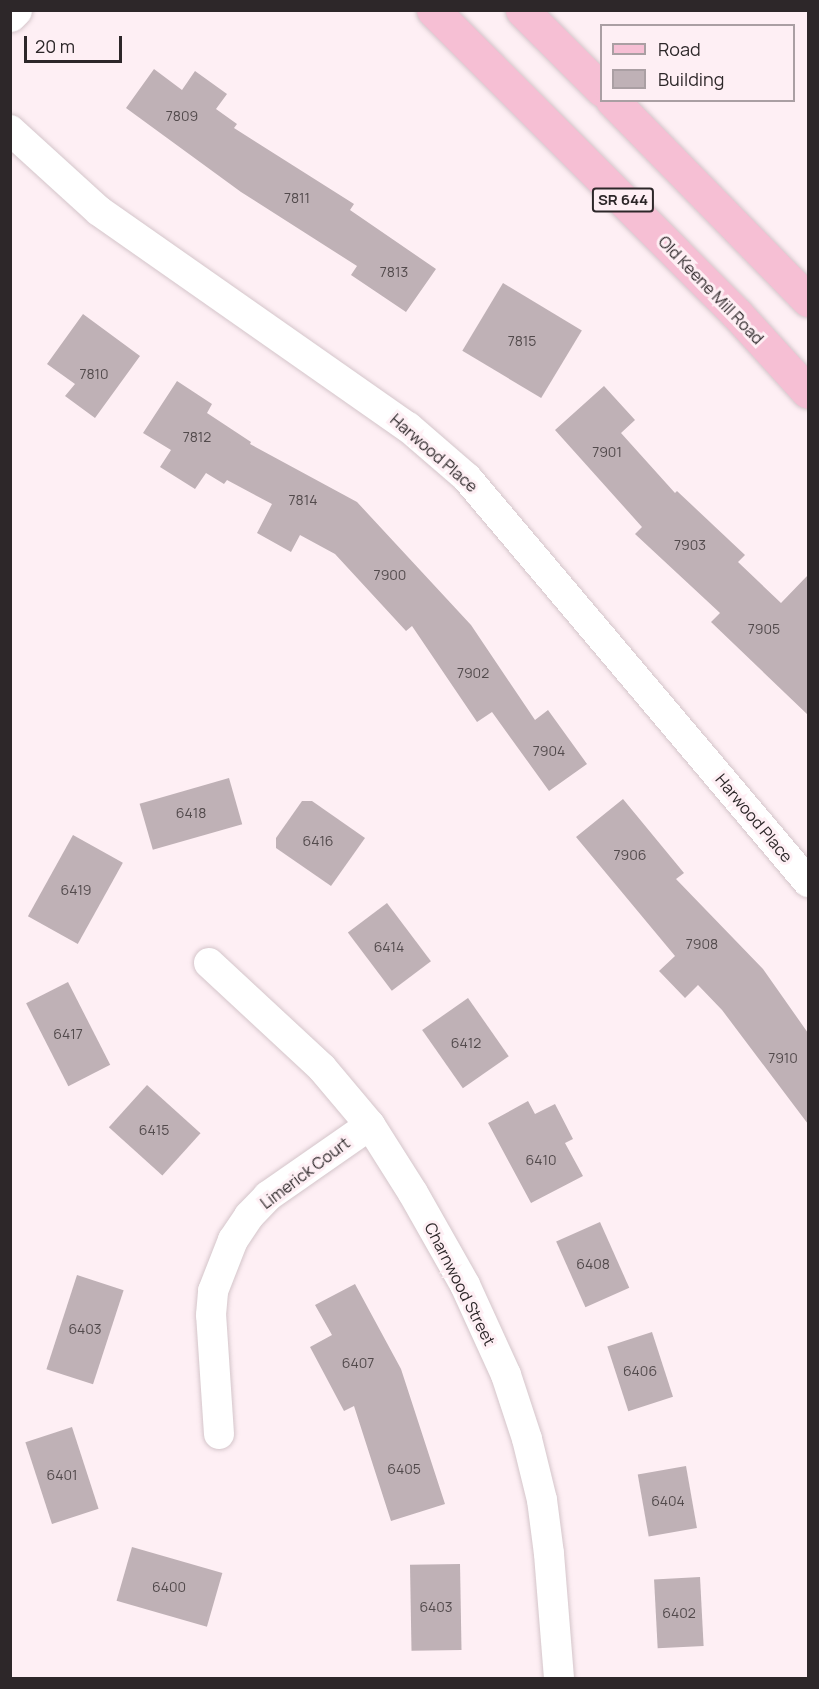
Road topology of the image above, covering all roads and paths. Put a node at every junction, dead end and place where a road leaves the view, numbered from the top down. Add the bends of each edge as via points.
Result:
1 (15, 10) edge
2 (433, 10) edge
3 (522, 10) edge
4 (10, 15) edge
5 (600, 88) edge
6 (614, 102) edge
7 (10, 130) edge
8 (808, 300) edge
9 (808, 392) edge
10 (808, 882) edge
11 (208, 963) dead end
12 (370, 1125) junction
13 (219, 1434) dead end
14 (559, 1678) edge

1 - 4 street
2 - 9 main road, Old Keene Mill Road / SR 644 via 736,314
3 - 5 main road
6 - 8 main road
7 - 10 street, Harwood Place via 99,211 408,427 467,478
11 - 12 street, Charnwood Street via 322,1068
12 - 13 street, Limerick Court via 268,1196 233,1240 213,1291 211,1315
12 - 14 street, Charnwood Street via 465,1285 506,1375 542,1500

